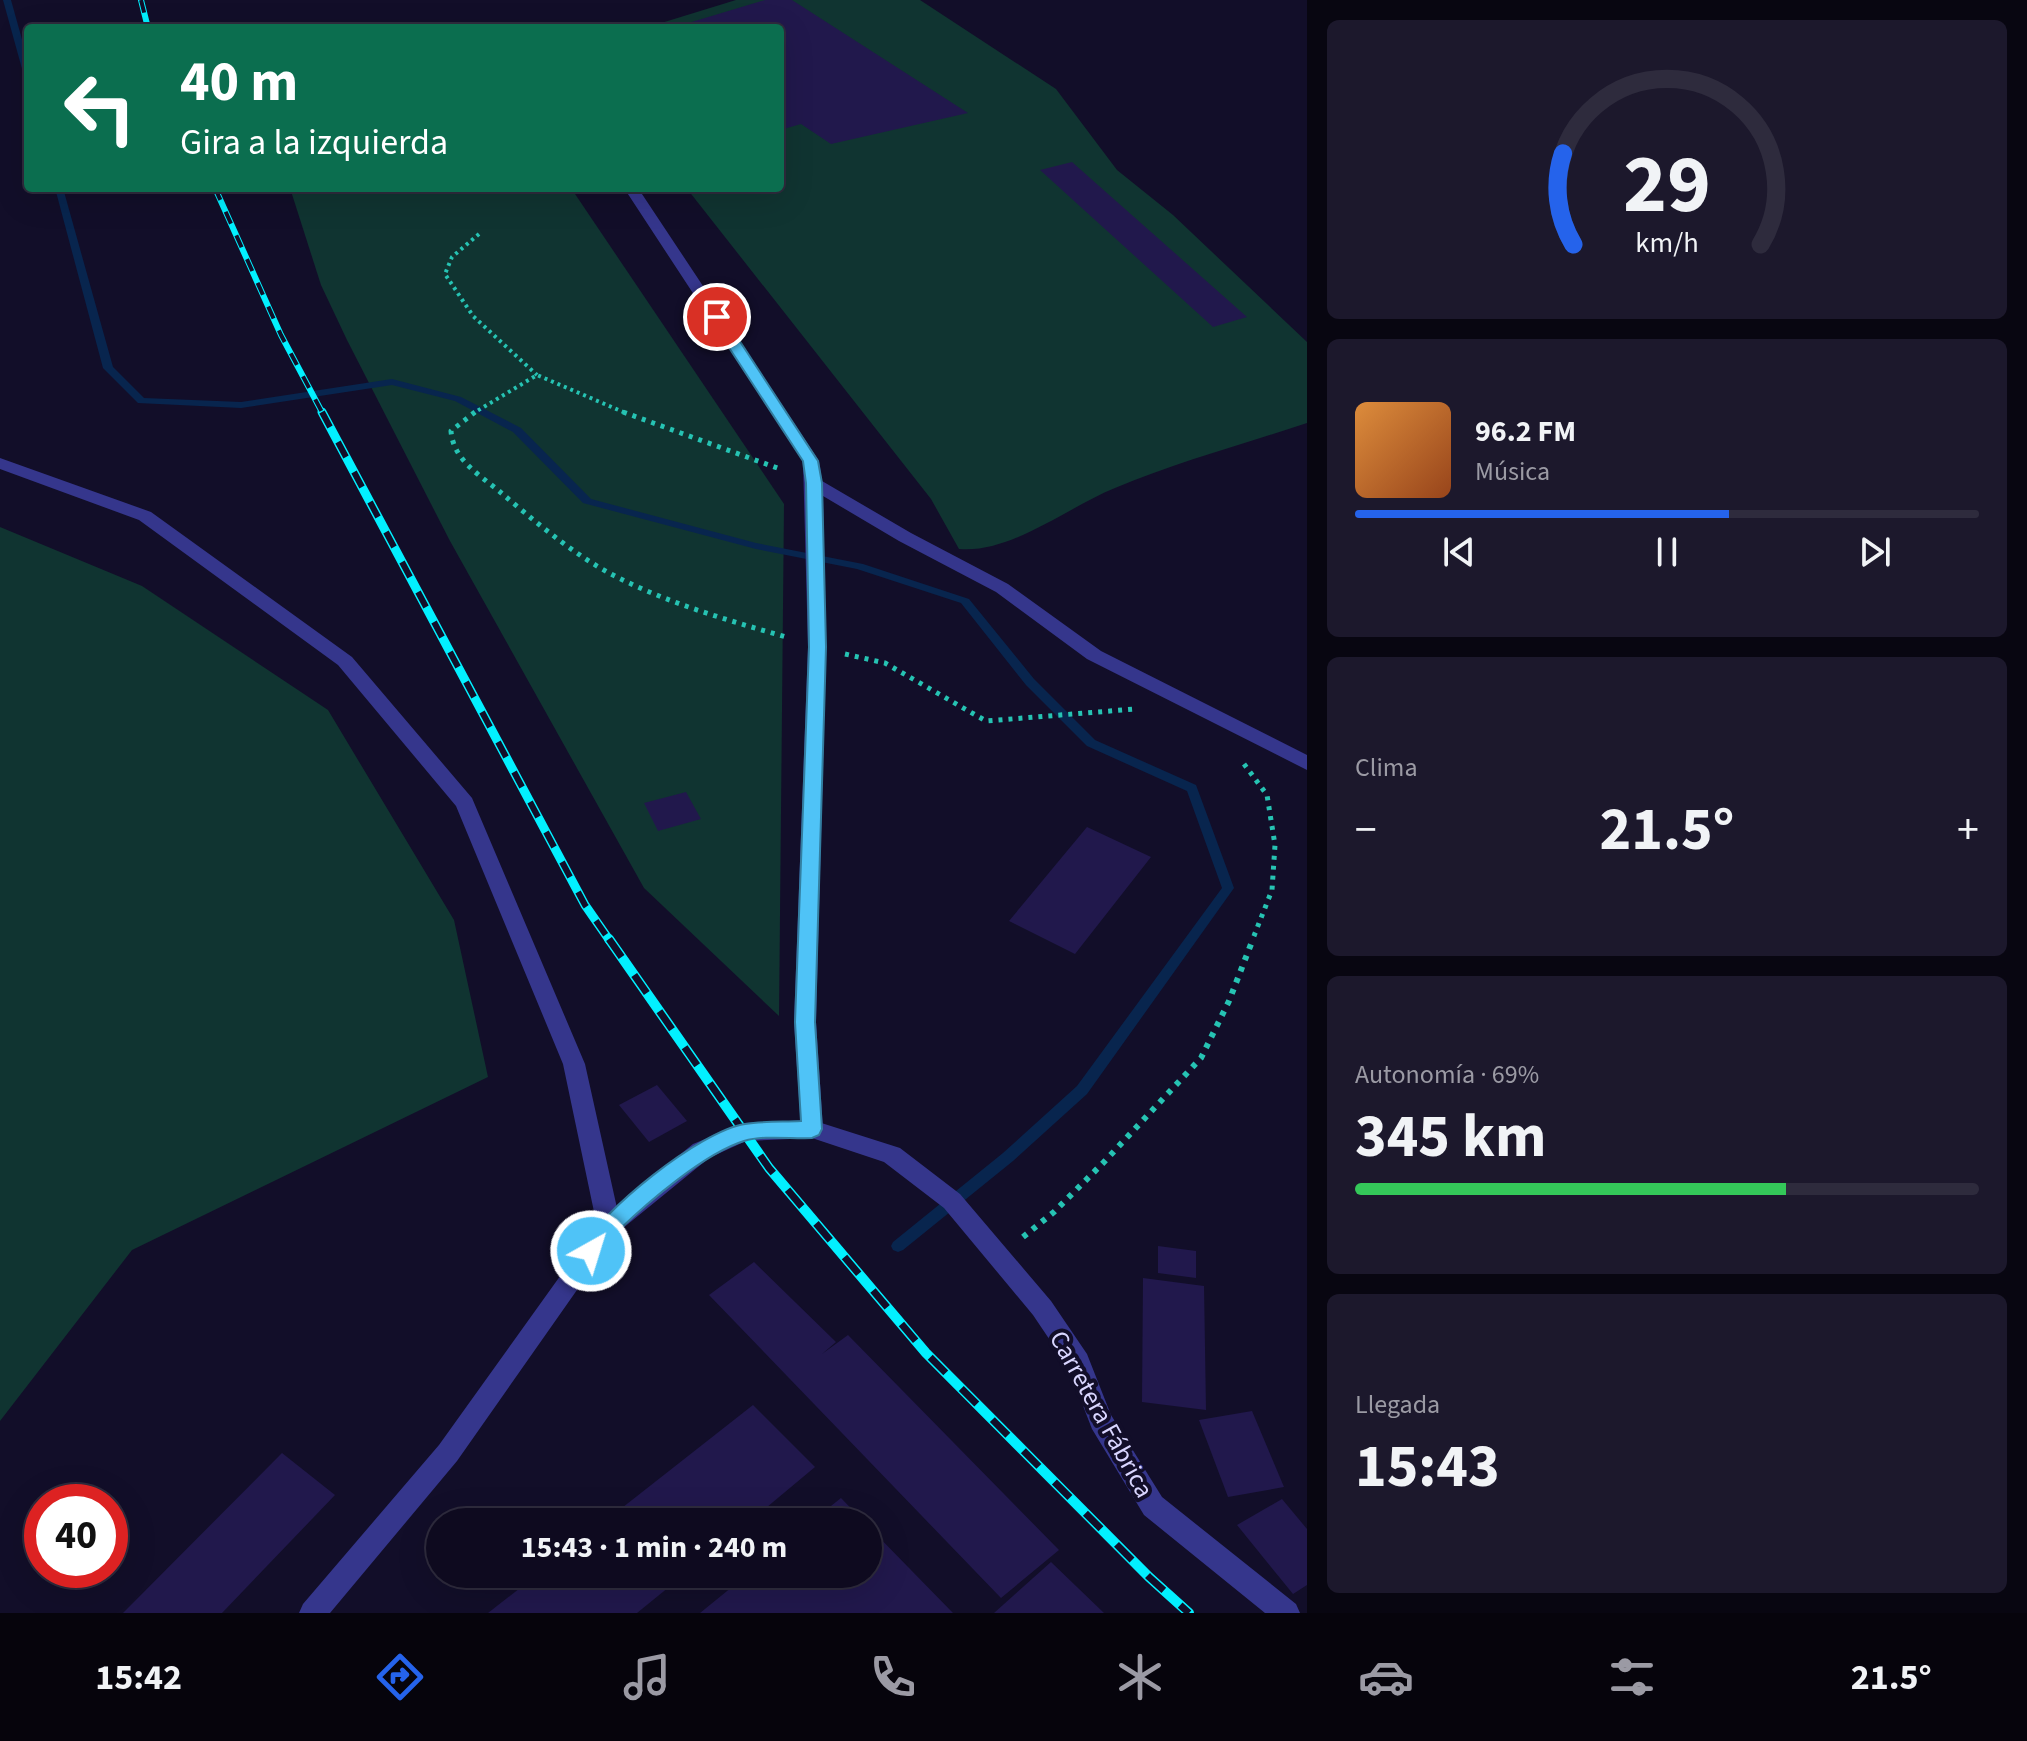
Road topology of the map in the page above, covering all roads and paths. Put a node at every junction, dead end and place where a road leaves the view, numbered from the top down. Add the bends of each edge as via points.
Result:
1 (634, 192) edge
2 (479, 234) dead end
3 (537, 375) junction
4 (0, 463) edge
5 (814, 483) junction
6 (817, 647) junction
7 (1145, 708) dead end
8 (1237, 755) dead end
9 (1307, 763) edge
10 (812, 1129) junction
11 (609, 1226) junction
12 (1000, 1256) junction
13 (313, 1613) edge
14 (1286, 1613) edge

1 - 5 street via 811,461
2 - 3 path via 452,257 445,274 476,317
3 - 5 path
3 - 6 path via 456,424 452,445 464,462 611,574 711,616
4 - 11 street via 145,516 345,661 465,803 574,1064
5 - 6 street
5 - 9 street via 1002,588 1094,655
6 - 7 path via 885,663 986,721
6 - 10 street via 805,1022
8 - 12 path via 1267,795 1275,845 1272,890 1229,1001 1201,1058 1064,1202
10 - 11 street via 744,1132 701,1151
10 - 12 street, Carretera Fábrica via 892,1155 952,1201
11 - 13 street via 448,1453
12 - 14 street, Carretera Fábrica via 1078,1362 1101,1421 1153,1506

